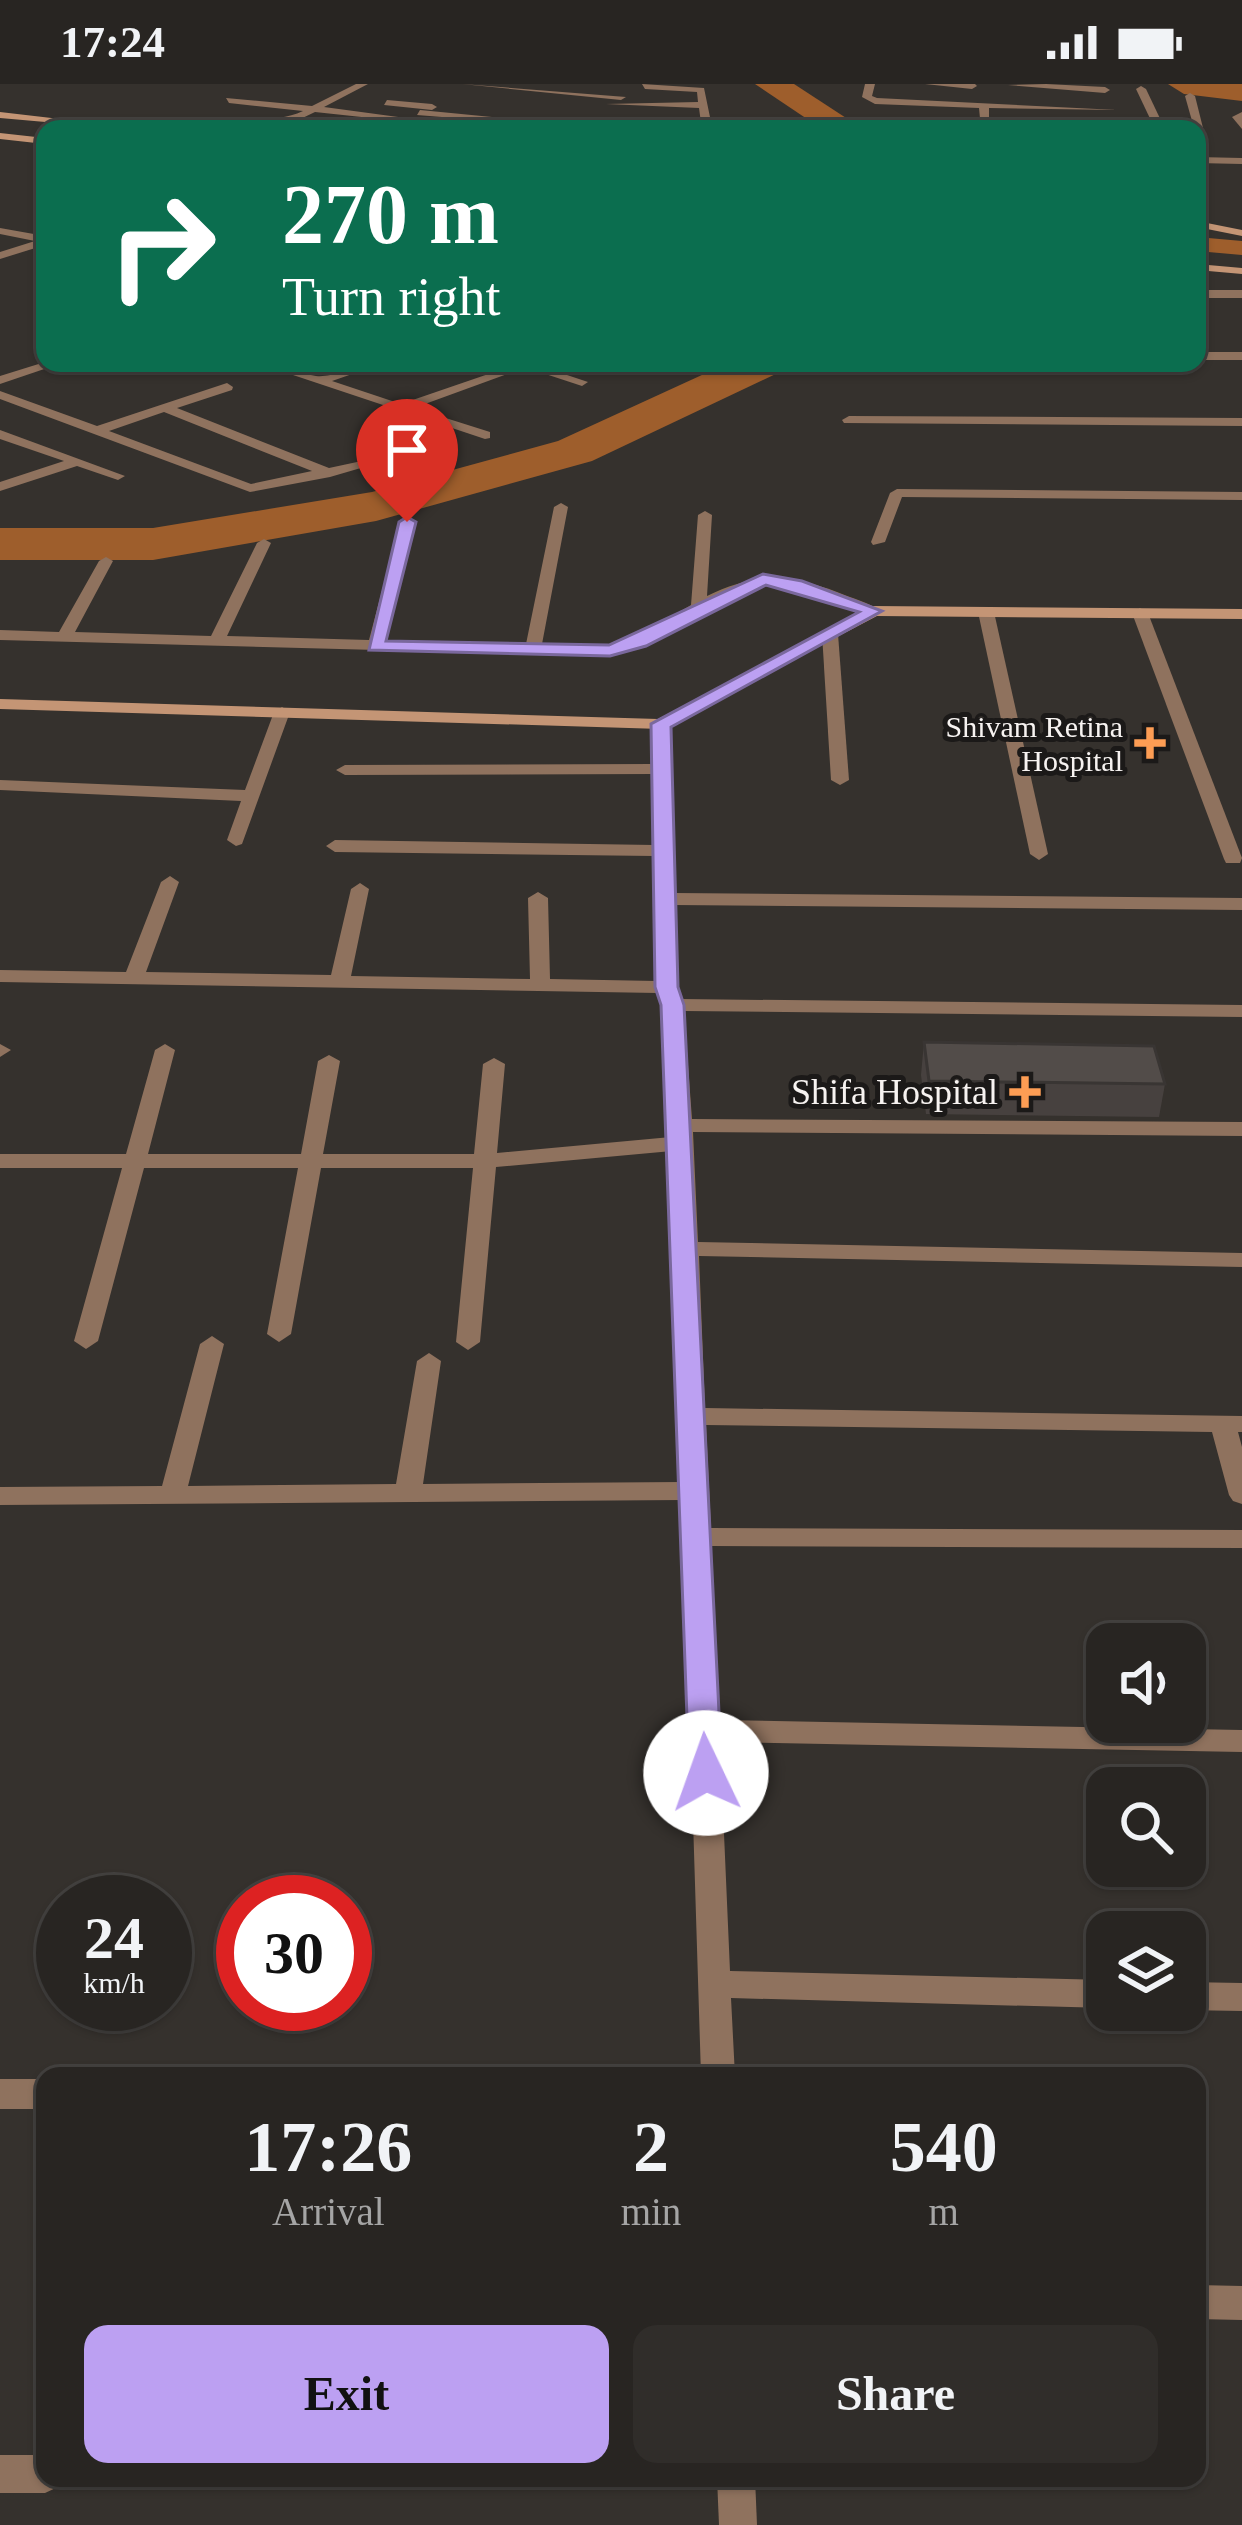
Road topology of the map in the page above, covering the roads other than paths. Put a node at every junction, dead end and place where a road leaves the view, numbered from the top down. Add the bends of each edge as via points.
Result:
1 (324, 84) edge
2 (467, 84) edge
3 (478, 84) edge
4 (566, 84) edge
5 (930, 84) edge
6 (648, 85) edge
7 (1013, 85) edge
8 (360, 86) edge
9 (972, 86) edge
10 (869, 87) edge
11 (253, 89) dead end
12 (1141, 89) dead end
13 (548, 92) junction
14 (951, 94) dead end
15 (1107, 96) edge
16 (1190, 96) dead end
17 (337, 98) junction
18 (229, 100) dead end
19 (616, 101) junction
20 (428, 105) junction
21 (700, 105) junction
22 (984, 105) junction
23 (1068, 109) junction
24 (315, 110) junction
25 (871, 112) dead end
26 (0, 115) edge
27 (1242, 115) edge
28 (408, 119) joint
29 (43, 120) edge
30 (292, 120) edge
31 (523, 120) edge
32 (586, 120) edge
33 (708, 120) edge
34 (984, 120) edge
35 (1071, 120) edge
36 (1156, 120) edge
37 (1195, 120) edge
38 (1242, 126) edge
39 (0, 136) edge
40 (36, 140) edge
41 (1206, 146) edge
42 (1242, 147) edge
43 (1206, 160) edge
44 (1242, 161) edge
45 (1206, 225) edge
46 (0, 231) edge
47 (1242, 231) edge
48 (36, 238) edge
49 (36, 243) edge
50 (0, 256) edge
51 (1206, 256) edge
52 (1242, 258) edge
53 (1206, 268) edge
54 (1220, 269) junction
55 (1242, 271) edge
56 (1206, 293) edge
57 (1242, 294) edge
58 (1206, 356) edge
59 (1242, 356) edge
60 (36, 369) edge
61 (291, 372) edge
62 (348, 372) edge
63 (502, 372) edge
64 (550, 372) edge
65 (0, 380) edge
66 (319, 381) junction
67 (582, 382) dead end
68 (227, 387) dead end
69 (0, 395) edge
70 (165, 408) junction
71 (400, 408) junction
72 (849, 420) dead end
73 (1242, 422) edge
74 (96, 431) junction
75 (1, 435) edge
76 (485, 435) dead end
77 (78, 461) junction
78 (371, 464) dead end
79 (331, 474) junction
80 (118, 476) dead end
81 (0, 487) edge
82 (1242, 496) edge
83 (561, 507) dead end
84 (705, 515) dead end
85 (407, 522) dead end
86 (878, 542) dead end
87 (264, 543) dead end
88 (106, 561) dead end
89 (698, 610) junction
90 (874, 611) junction
91 (986, 612) junction
92 (1140, 613) junction
93 (1242, 614) edge
94 (830, 634) junction
95 (0, 635) edge
96 (64, 637) junction
97 (216, 642) junction
98 (376, 646) junction
99 (533, 651) junction
100 (0, 704) edge
101 (282, 712) junction
102 (661, 724) junction
103 (345, 770) dead end
104 (663, 770) junction
105 (840, 780) dead end
106 (0, 784) edge
107 (252, 796) junction
108 (236, 840) dead end
109 (335, 846) dead end
110 (666, 851) junction
111 (1039, 854) dead end
112 (1233, 859) dead end
113 (170, 882) dead end
114 (360, 889) dead end
115 (538, 898) dead end
116 (668, 898) junction
117 (1242, 904) edge
118 (0, 976) edge
119 (134, 978) junction
120 (340, 981) junction
121 (540, 985) junction
122 (670, 996) junction
123 (1242, 1011) edge
124 (165, 1050) dead end
125 (329, 1061) dead end
126 (494, 1064) dead end
127 (1242, 1129) edge
128 (682, 1134) junction
129 (0, 1161) edge
130 (135, 1161) junction
131 (310, 1161) junction
132 (485, 1161) junction
133 (683, 1249) junction
134 (1242, 1260) edge
135 (279, 1334) dead end
136 (86, 1341) dead end
137 (468, 1342) dead end
138 (212, 1344) dead end
139 (429, 1360) dead end
140 (690, 1416) junction
141 (1233, 1424) edge
142 (694, 1491) junction
143 (409, 1493) junction
144 (173, 1495) junction
145 (1242, 1495) edge
146 (0, 1496) edge
147 (695, 1537) junction
148 (1242, 1539) edge
149 (704, 1731) junction
150 (1242, 1741) edge
151 (715, 1984) junction
152 (1086, 1993) edge
153 (1206, 1996) edge
154 (1242, 1997) edge
155 (718, 2067) edge
156 (0, 2094) edge
157 (36, 2094) edge
158 (1206, 2302) edge
159 (1242, 2303) edge
160 (0, 2474) edge
161 (36, 2474) edge
162 (736, 2487) edge
163 (738, 2525) edge

1 - 8 street
2 - 3 street
3 - 13 street
3 - 20 street
4 - 13 street
5 - 9 street
6 - 19 street
6 - 21 street via 701,90
7 - 15 street
8 - 17 street
8 - 20 street
10 - 14 street
10 - 22 street via 867,97 875,100
11 - 17 street
12 - 36 street
13 - 19 street
15 - 22 street
15 - 23 street
16 - 37 street
17 - 20 street
17 - 24 street
18 - 24 street
19 - 21 street
19 - 32 street
20 - 28 street
20 - 31 street
21 - 33 street
22 - 23 street
22 - 25 street
22 - 34 street
23 - 35 street
24 - 28 street
24 - 30 street
26 - 29 street
27 - 38 street
39 - 40 street
41 - 42 street
43 - 44 street
45 - 47 street
46 - 48 street
49 - 50 street
51 - 52 street
52 - 54 street
53 - 54 street
54 - 55 street
56 - 57 street
58 - 59 street
60 - 65 street
61 - 66 street
62 - 66 street
63 - 71 street
64 - 67 street
66 - 71 street
68 - 70 street
69 - 74 street
70 - 74 street
70 - 79 street
71 - 76 street
72 - 73 street
74 - 79 street via 250,488
75 - 77 street
77 - 80 street
77 - 81 street
78 - 79 street
82 - 86 street via 897,493
83 - 99 street
84 - 89 street
85 - 98 street
87 - 97 street
88 - 96 street
89 - 90 street via 774,580
89 - 99 street via 624,648
90 - 91 street
90 - 94 street
91 - 92 street
91 - 111 street
92 - 93 street
92 - 112 street
94 - 102 street
94 - 105 street
95 - 96 street
96 - 97 street
97 - 98 street
98 - 99 street
100 - 101 street
101 - 102 street
101 - 107 street
102 - 104 street
103 - 104 street
104 - 110 street
106 - 107 street
107 - 108 street
109 - 110 street
110 - 116 street
113 - 119 street
114 - 120 street
115 - 121 street
116 - 117 street
116 - 122 street
118 - 119 street
119 - 120 street
120 - 121 street
121 - 122 street
122 - 123 street
122 - 128 street
124 - 130 street
125 - 131 street
126 - 132 street
127 - 128 street
128 - 132 street
128 - 133 street
129 - 130 street
130 - 131 street
130 - 136 street
131 - 132 street
131 - 135 street
132 - 137 street
133 - 134 street
133 - 140 street
138 - 144 street
139 - 143 street
140 - 141 street
140 - 142 street
141 - 145 street
142 - 143 street
142 - 147 street
143 - 144 street
144 - 146 street
147 - 148 street
147 - 149 street
149 - 150 street
149 - 151 street
151 - 152 street
151 - 155 street
153 - 154 street
156 - 157 street
158 - 159 street
160 - 161 street
162 - 163 street

